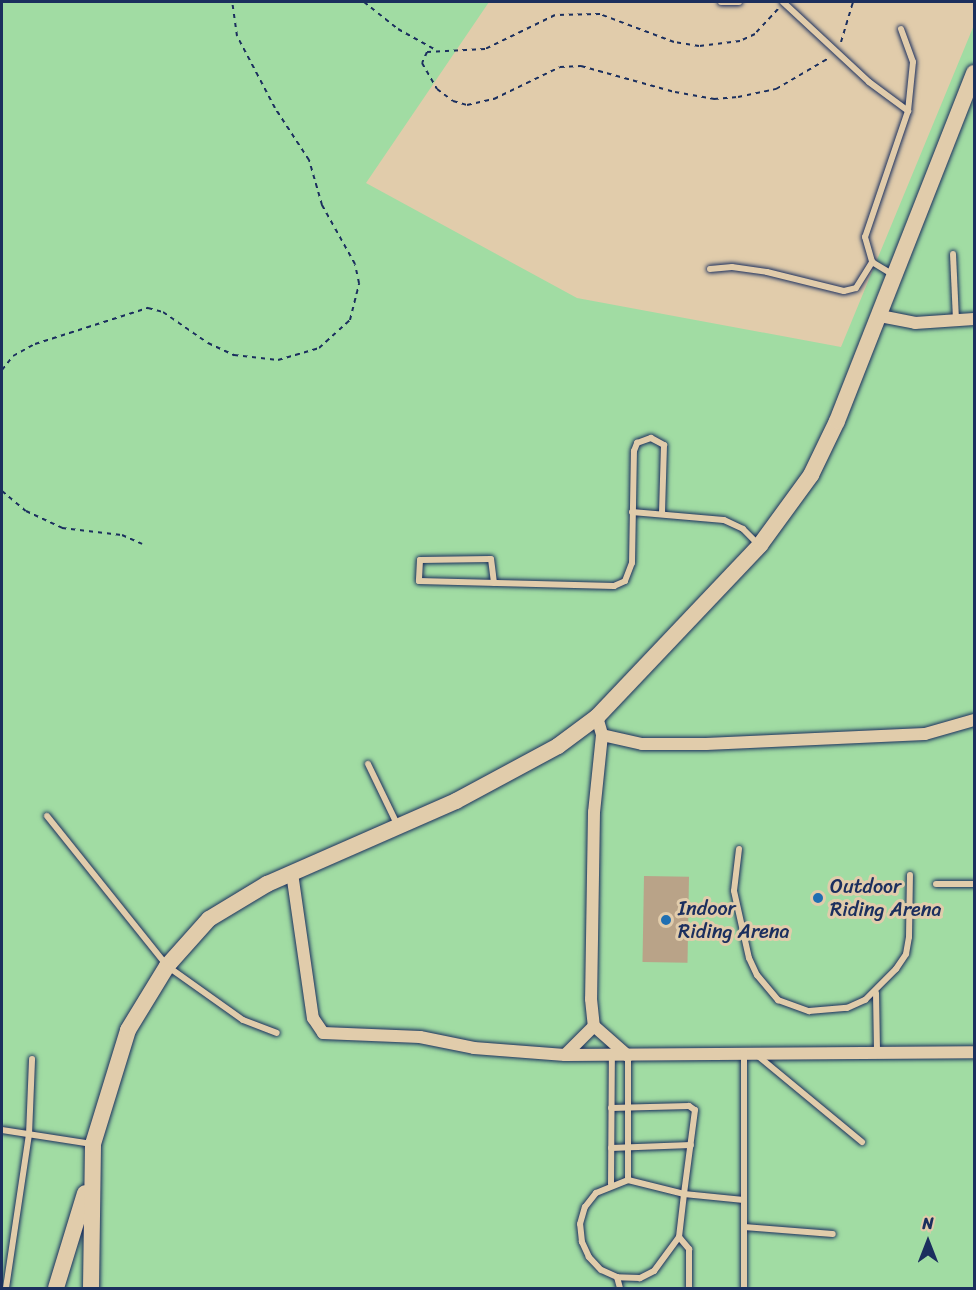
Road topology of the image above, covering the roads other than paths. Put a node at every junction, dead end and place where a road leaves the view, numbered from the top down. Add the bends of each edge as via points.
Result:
1 (721, 2) edge
2 (739, 2) edge
3 (783, 2) edge
4 (901, 29) dead end
5 (975, 73) edge
6 (908, 111) junction
7 (953, 254) dead end
8 (872, 262) junction
9 (710, 269) dead end
10 (896, 275) junction
11 (880, 316) junction
12 (975, 319) edge
13 (956, 320) junction
14 (632, 512) junction
15 (662, 514) junction
16 (760, 545) junction
17 (494, 583) junction
18 (597, 717) junction
19 (975, 720) edge
20 (602, 735) junction
21 (368, 764) dead end
22 (47, 816) dead end
23 (398, 826) junction
24 (739, 849) dead end
25 (292, 873) junction
26 (910, 874) dead end
27 (936, 884) dead end
28 (975, 884) edge
29 (166, 966) junction
30 (876, 993) junction
31 (594, 1026) junction
32 (277, 1033) dead end
33 (877, 1052) junction
34 (975, 1052) edge
35 (565, 1054) junction
36 (749, 1054) junction
37 (612, 1056) junction
38 (628, 1056) junction
39 (32, 1059) dead end
40 (611, 1108) junction
41 (627, 1108) junction
42 (2, 1130) edge
43 (28, 1135) junction
44 (862, 1142) dead end
45 (93, 1144) junction
46 (691, 1145) junction
47 (611, 1148) junction
48 (627, 1148) junction
49 (89, 1178) junction
50 (628, 1180) junction
51 (610, 1184) junction
52 (684, 1194) junction
53 (744, 1200) junction
54 (744, 1227) junction
55 (833, 1234) dead end
56 (679, 1238) junction
57 (617, 1277) junction
58 (6, 1288) edge
59 (56, 1288) edge
60 (92, 1288) edge
61 (620, 1288) edge
62 (689, 1288) edge
63 (744, 1288) edge

1 - 2 lane
3 - 6 lane
4 - 6 lane via 913,62
5 - 10 street
6 - 8 lane via 865,237
7 - 13 lane
8 - 9 lane via 856,288 844,291 767,272
8 - 10 lane
10 - 11 street
11 - 13 street via 915,323
11 - 16 street via 811,475
12 - 13 street
14 - 15 lane
14 - 15 lane via 634,451 637,443 651,438 664,445
14 - 17 lane via 631,572 625,581 614,586
15 - 16 lane via 724,520 743,529
16 - 18 street
17 - 17 lane via 419,581 422,558 491,559
18 - 20 street
18 - 23 street via 523,768
19 - 20 street via 925,734 717,744 642,744
20 - 31 street via 590,918
21 - 23 lane
22 - 29 lane
23 - 25 street
24 - 30 lane via 734,891 737,918 749,958 778,1000 809,1011 847,1008
25 - 29 street via 209,919
25 - 35 street via 313,1018 323,1033 420,1037 474,1048
26 - 30 lane via 906,954
27 - 28 lane
29 - 32 lane via 243,1020
29 - 45 street via 128,1030
30 - 33 lane
31 - 35 street
31 - 38 street
33 - 34 street
33 - 36 street
35 - 37 street
36 - 38 street
36 - 44 lane
36 - 53 lane
37 - 38 street
37 - 40 lane
38 - 41 lane
39 - 43 lane
40 - 41 lane
40 - 47 lane
41 - 46 lane via 689,1106 696,1116
41 - 48 lane
42 - 43 lane
43 - 45 lane
43 - 58 lane
45 - 49 street
46 - 48 lane
46 - 52 lane
47 - 48 lane
47 - 51 lane
48 - 50 lane
49 - 59 street
49 - 60 street
50 - 51 lane
50 - 52 lane
51 - 57 lane via 585,1207 580,1224 589,1257 601,1270
52 - 53 lane
52 - 56 lane
53 - 54 lane
54 - 55 lane
54 - 63 lane
56 - 57 lane via 654,1271 640,1278
56 - 62 lane via 689,1249
57 - 61 lane

